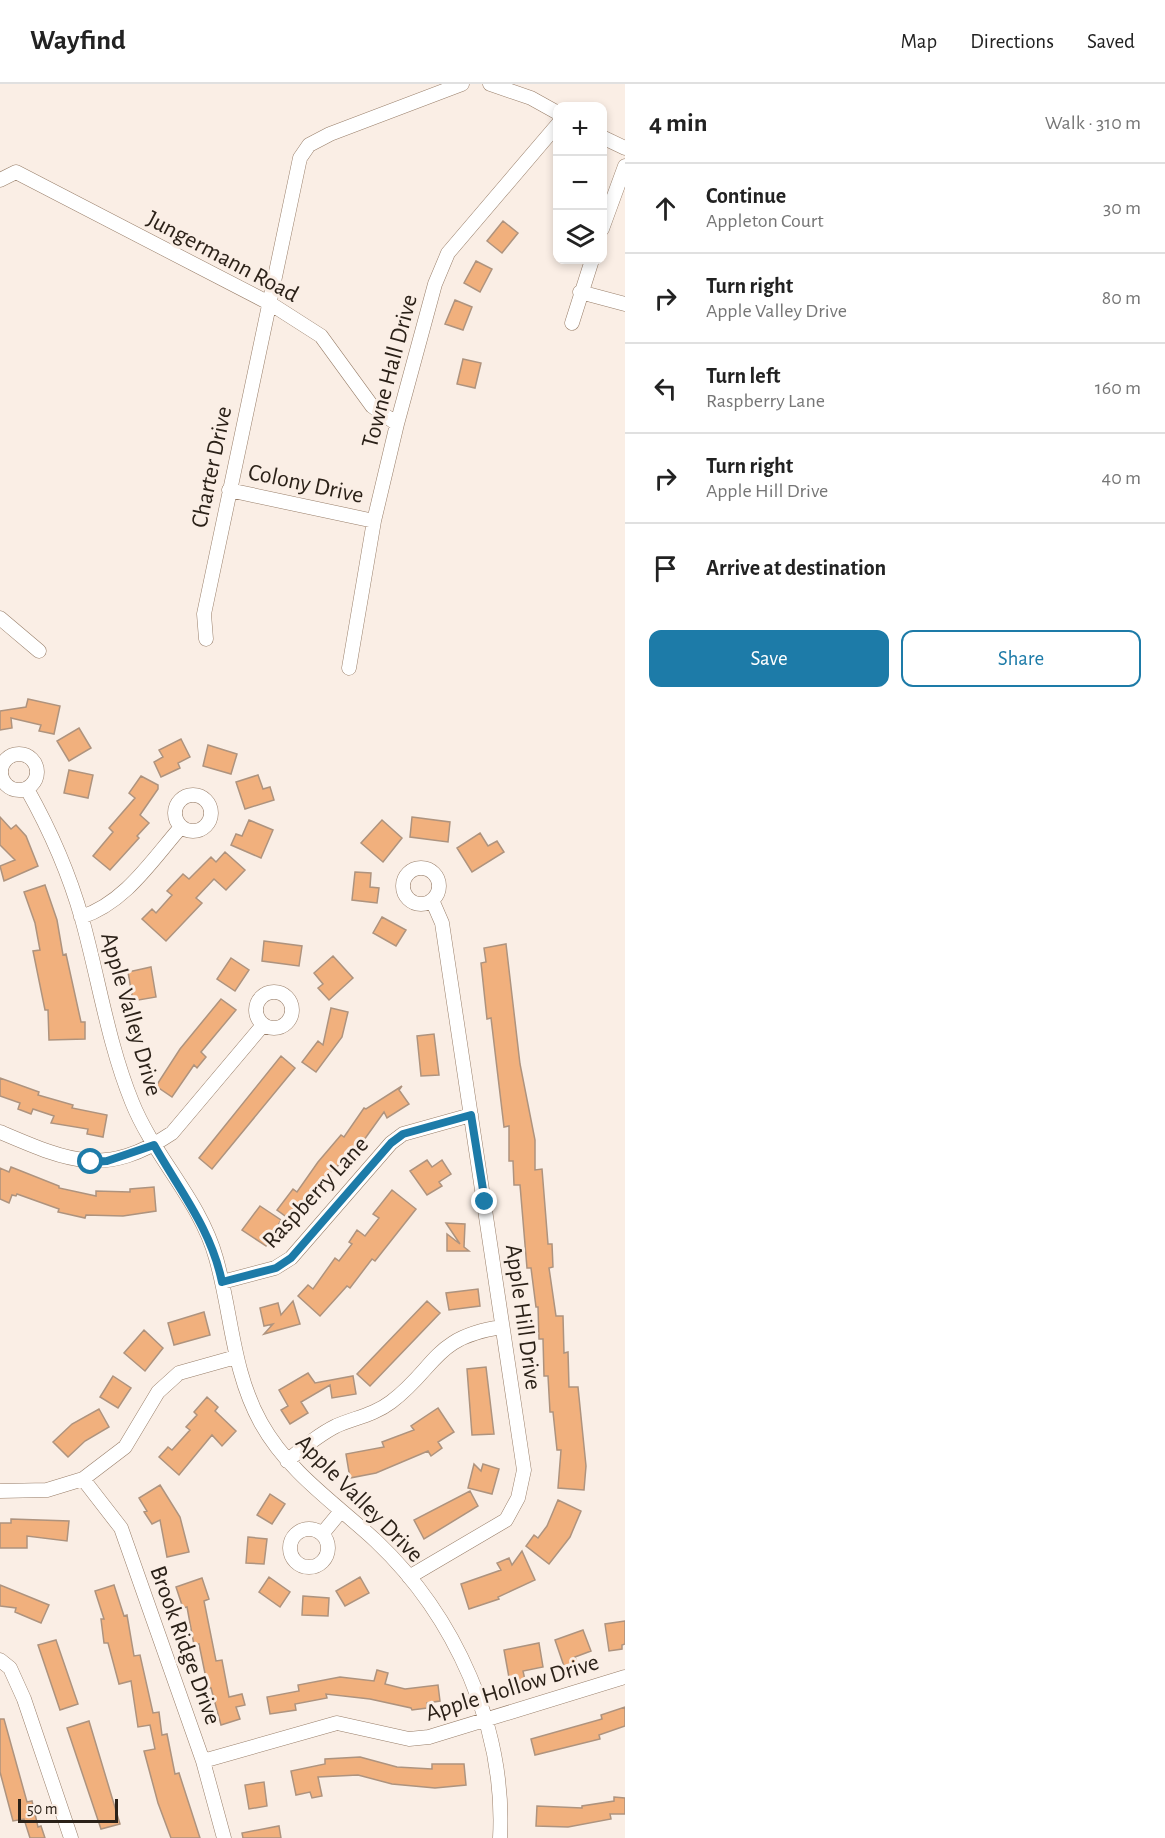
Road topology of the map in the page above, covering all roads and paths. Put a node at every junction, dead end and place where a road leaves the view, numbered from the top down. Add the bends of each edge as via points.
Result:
1 (462, 84) edge
2 (490, 84) edge
3 (538, 84) edge
4 (531, 98) junction
5 (553, 110) edge
6 (553, 130) edge
7 (607, 139) edge
8 (625, 148) edge
9 (625, 166) edge
10 (0, 180) edge
11 (607, 218) edge
12 (590, 264) edge
13 (580, 292) junction
14 (271, 304) junction
15 (625, 304) edge
16 (572, 323) dead end
17 (397, 423) junction
18 (229, 490) junction
19 (374, 521) junction
20 (0, 618) edge
21 (206, 639) dead end
22 (39, 651) dead end
23 (349, 668) dead end
24 (27, 789) dead end
25 (181, 827) dead end
26 (432, 900) dead end
27 (81, 917) junction
28 (263, 1025) dead end
29 (471, 1115) junction
30 (0, 1132) edge
31 (154, 1145) junction
32 (222, 1282) junction
33 (502, 1327) junction
34 (236, 1357) junction
35 (287, 1461) junction
36 (83, 1479) junction
37 (0, 1491) edge
38 (341, 1511) junction
39 (322, 1534) dead end
40 (409, 1577) junction
41 (0, 1660) edge
42 (625, 1677) edge
43 (485, 1718) junction
44 (203, 1761) junction
45 (71, 1838) edge
46 (224, 1838) edge
47 (500, 1838) edge

1 - 14 street, Charter Drive via 309,145 300,158
2 - 4 street
3 - 4 street
4 - 5 street
6 - 17 street, Towne Hall Drive via 448,253 435,284
7 - 8 street
9 - 11 street
10 - 14 street, Jungermann Road via 16,172
12 - 13 street
13 - 15 street
13 - 16 street
14 - 17 street, Jungermann Road via 321,336 372,406
14 - 18 street, Charter Drive
17 - 19 street, Towne Hall Drive
18 - 19 street, Colony Drive
18 - 21 street, Charter Drive via 204,614
19 - 23 street, Towne Hall Drive
20 - 22 street
24 - 27 street, Apple Valley Drive via 56,845
25 - 27 street via 118,897
26 - 29 street, Apple Hill Drive via 442,923
27 - 31 street, Apple Valley Drive via 119,1065 136,1112
28 - 31 street via 172,1133
29 - 32 street, Raspberry Lane via 403,1134 291,1258 276,1268
29 - 33 street, Apple Hill Drive
30 - 31 street via 83,1162 107,1161
31 - 32 street, Apple Valley Drive via 200,1220
32 - 34 street, Apple Valley Drive
33 - 35 street via 463,1335 448,1344 392,1402 318,1436
33 - 40 street, Apple Hill Drive via 524,1470 518,1498 506,1520
34 - 35 street, Apple Valley Drive via 253,1408
34 - 36 street via 180,1373 158,1392 124,1447
35 - 38 street, Apple Valley Drive
36 - 37 street via 47,1490
36 - 44 street, Brook Ridge Drive via 121,1528
38 - 39 street
38 - 40 street, Apple Valley Drive
40 - 43 street, Apple Valley Drive via 458,1650
41 - 45 street via 10,1668 24,1699
42 - 43 street, Apple Hollow Drive
43 - 44 street, Apple Hollow Drive via 429,1737 409,1739 338,1723 324,1724
43 - 47 street, Apple Valley Drive via 498,1778
44 - 46 street, Brook Ridge Drive

